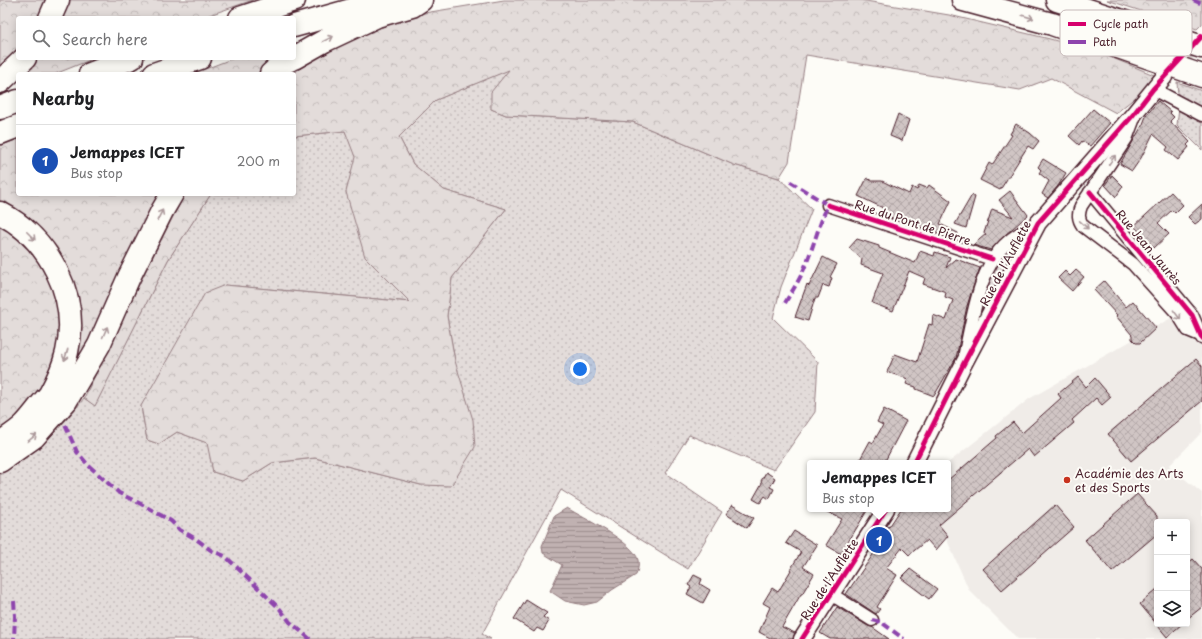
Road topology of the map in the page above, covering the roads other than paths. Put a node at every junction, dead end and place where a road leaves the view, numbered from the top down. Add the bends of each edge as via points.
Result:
1 (58, 0) edge
2 (294, 0) edge
3 (387, 0) edge
4 (421, 0) edge
5 (963, 0) edge
6 (1057, 0) edge
7 (1088, 10) edge
8 (51, 16) edge
9 (246, 16) edge
10 (296, 25) edge
11 (1060, 27) edge
12 (1192, 44) edge
13 (1202, 47) edge
14 (1144, 56) edge
15 (296, 57) edge
16 (23, 60) edge
17 (127, 60) edge
18 (194, 60) edge
19 (290, 60) edge
20 (95, 72) edge
21 (160, 72) edge
22 (273, 72) edge
23 (1202, 76) edge
24 (1164, 78) tunnel mouth
25 (0, 82) edge
26 (1153, 90) junction
27 (16, 102) edge
28 (1186, 107) junction
29 (0, 108) edge
30 (1138, 108) junction
31 (1202, 115) edge
32 (1202, 122) edge
33 (16, 127) edge
34 (0, 133) edge
35 (1090, 192) junction
36 (171, 196) edge
37 (828, 205) dead end
38 (0, 213) edge
39 (1038, 223) junction
40 (992, 259) junction
41 (1201, 336) edge
42 (963, 365) junction
43 (0, 443) edge
44 (916, 460) edge
45 (0, 461) edge
46 (884, 512) edge
47 (832, 594) junction
48 (872, 620) dead end
49 (802, 639) edge

1 - 8 highway
2 - 9 highway
3 - 10 highway
15 -> 4 highway via 377,16 412,6
5 -> 11 highway
6 - 7 highway
12 - 13 highway
14 -> 23 highway
16 - 25 highway
17 - 20 highway
18 - 21 highway
19 - 22 highway
24 - 26 street, Rue de l'Auflette
26 - 28 street
26 - 30 street, Rue de l'Auflette
27 - 29 highway
28 - 31 street
28 - 32 street
35 -> 30 street, Rue Jean Jaurès via 1126,139
30 - 39 street, Rue de l'Auflette
33 - 34 highway
35 - 41 street, Rue Jean Jaurès via 1192,315
35 -> 41 street, Rue Jean Jaurès via 1079,212 1079,220 1083,226 1133,264 1178,314 1188,330
45 -> 36 highway via 34,437 66,401 99,345 129,278
37 - 40 street, Rue du Pont de Pierre
38 -> 43 highway via 23,228 49,257 60,277 69,312 67,352 49,395 23,426
39 - 40 street via 1009,241
39 - 42 street, Rue de l'Auflette
40 - 42 street via 982,281
42 - 44 street, Rue de l'Auflette
46 - 47 street, Rue de l'Auflette
47 - 48 street
47 - 49 street, Rue de l'Auflette

